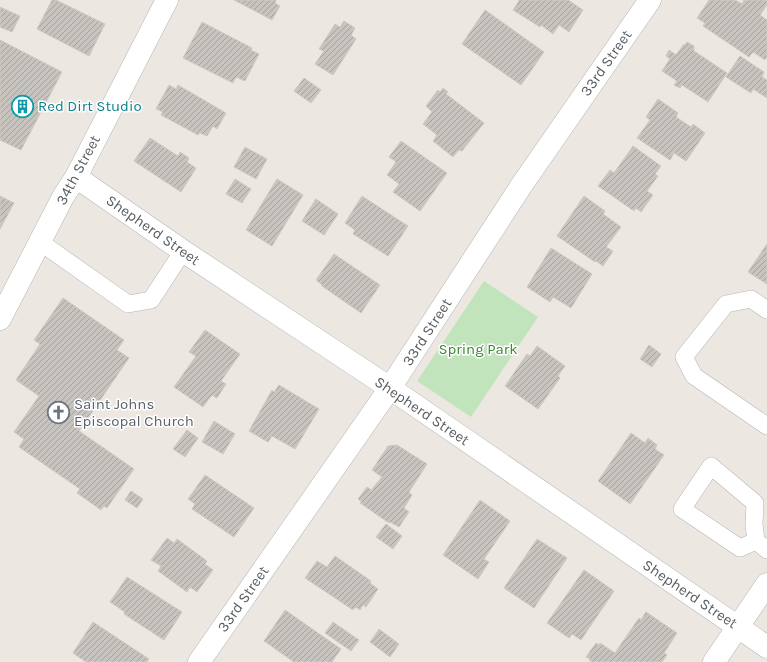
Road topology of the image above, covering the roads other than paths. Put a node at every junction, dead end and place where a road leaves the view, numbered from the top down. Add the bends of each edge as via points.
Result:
1 (167, 0) edge
2 (650, 0) edge
3 (76, 177) junction
4 (40, 242) junction
5 (183, 251) junction
6 (767, 310) edge
7 (0, 319) edge
8 (390, 388) junction
9 (767, 426) edge
10 (761, 545) edge
11 (767, 584) edge
12 (738, 627) junction
13 (767, 647) edge
14 (199, 662) edge
15 (714, 662) edge

1 - 3 street, 34th Street
2 - 8 street, 33rd Street via 521,186
3 - 4 street, 34th Street
3 - 5 street, Shepherd Street
4 - 5 lane via 128,304 151,300
4 - 7 street, 34th Street
5 - 8 street, Shepherd Street
6 - 9 lane via 751,299 726,304 684,357 694,376
8 - 12 street, Shepherd Street
8 - 14 street, 33rd Street
10 - 10 lane via 754,524 755,503 711,466 682,509 740,548
11 - 12 street
12 - 13 street, Shepherd Street
12 - 15 street

